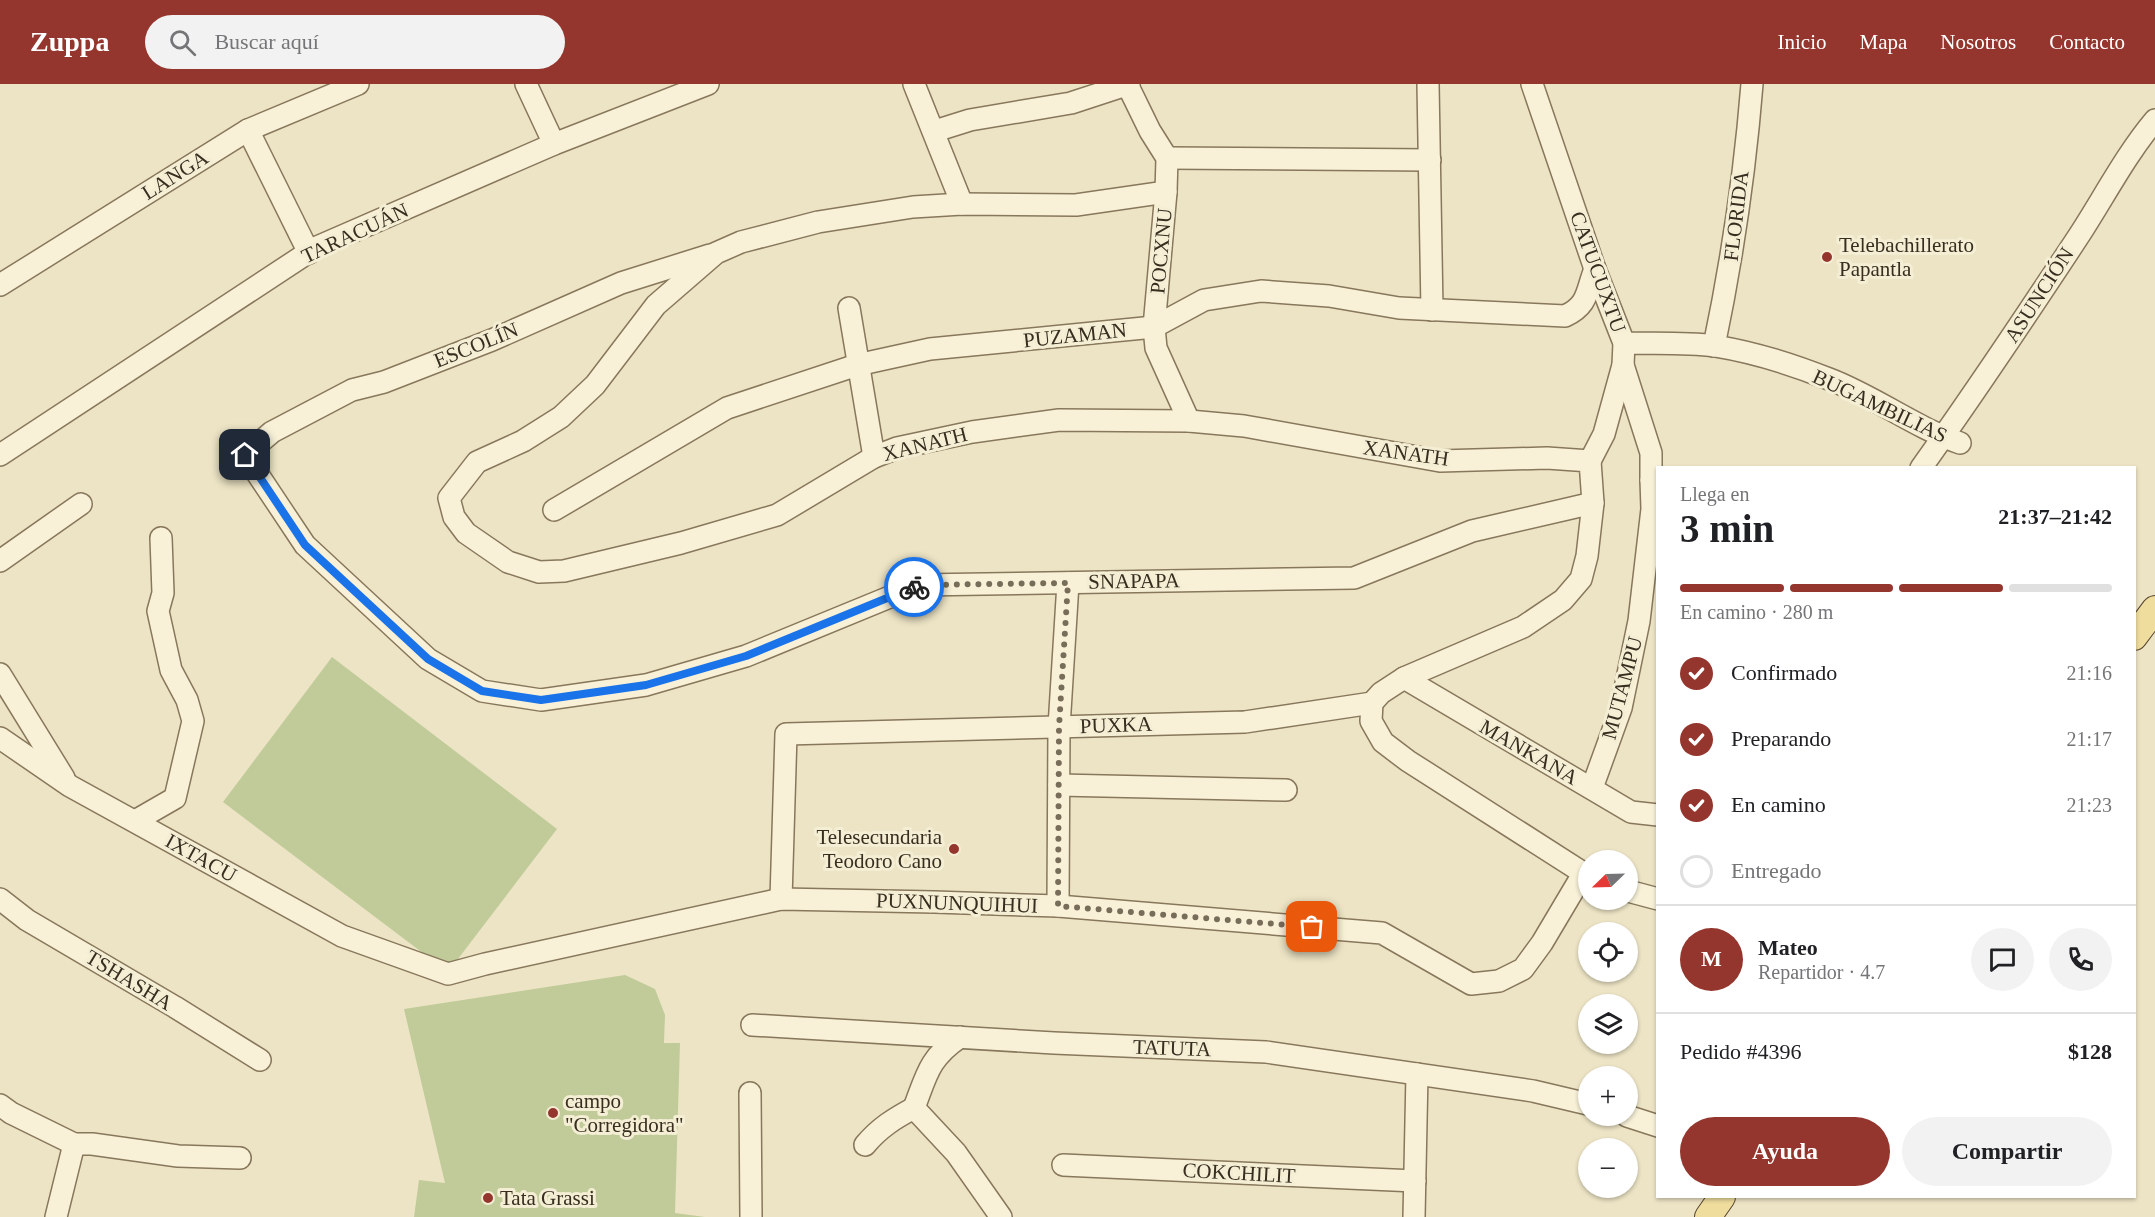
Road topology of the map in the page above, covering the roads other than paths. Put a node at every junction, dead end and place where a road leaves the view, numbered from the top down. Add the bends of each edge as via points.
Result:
1 (358, 84) edge
2 (526, 84) edge
3 (708, 84) edge
4 (914, 84) edge
5 (1128, 84) edge
6 (1428, 84) edge
7 (1532, 84) edge
8 (1752, 84) edge
9 (2155, 120) edge
10 (248, 130) junction
11 (934, 131) junction
12 (554, 144) junction
13 (1167, 158) junction
14 (1430, 160) junction
15 (1166, 192) junction
16 (962, 204) junction
17 (309, 253) junction
18 (716, 253) junction
19 (1595, 269) junction
20 (0, 285) edge
21 (849, 308) dead end
22 (1432, 310) junction
23 (1154, 327) junction
24 (1624, 343) junction
25 (1714, 346) junction
26 (858, 365) junction
27 (1623, 365) junction
28 (1189, 421) junction
29 (1952, 440) junction
30 (0, 454) edge
31 (245, 455) joint
32 (874, 457) junction
33 (1590, 461) junction
34 (1923, 466) edge
35 (1652, 480) junction
36 (1656, 494) edge
37 (1593, 503) junction
38 (81, 504) dead end
39 (554, 510) dead end
40 (161, 538) dead end
41 (0, 561) edge
42 (1068, 583) junction
43 (2155, 609) edge
44 (2136, 634) edge
45 (0, 674) edge
46 (1404, 678) junction
47 (1372, 703) junction
48 (1059, 727) junction
49 (0, 738) edge
50 (1059, 784) junction
51 (69, 786) junction
52 (1592, 788) junction
53 (1286, 790) dead end
54 (1656, 815) edge
55 (135, 821) junction
56 (1578, 870) edge
57 (1578, 887) edge
58 (1638, 894) edge
59 (1656, 898) edge
60 (0, 899) edge
61 (773, 900) junction
62 (1058, 906) junction
63 (752, 1026) dead end
64 (960, 1037) junction
65 (260, 1060) dead end
66 (1417, 1074) junction
67 (750, 1093) dead end
68 (1578, 1102) edge
69 (0, 1105) edge
70 (914, 1108) junction
71 (1638, 1120) edge
72 (1656, 1125) edge
73 (74, 1144) junction
74 (865, 1144) dead end
75 (240, 1158) dead end
76 (1063, 1165) dead end
77 (1415, 1181) junction
78 (1721, 1198) edge
79 (56, 1217) edge
80 (751, 1217) edge
81 (1001, 1217) edge
82 (1414, 1217) edge
83 (1708, 1217) edge

1 - 10 street, LANGA
2 - 12 street
3 - 12 street, TARACUÁN
4 - 11 street
5 - 11 street via 1071,103 970,120
5 - 13 street
6 - 14 street
7 - 19 street, CATUCUXTU
8 - 25 street, FLORIDA via 1734,235
9 - 29 street, ASUNCIÓN via 2139,138
10 - 17 street
10 - 20 street, LANGA
11 - 16 street
12 - 17 street, TARACUÁN
13 - 14 street
13 - 15 street, POCXNU
14 - 22 street
15 - 16 street, XANATH via 1076,205
15 - 23 street, POCXNU
16 - 18 street, XANATH via 913,207 818,222 741,242
17 - 30 street, TARACUÁN
18 - 31 street, ESCOLÍN via 621,283 481,344 384,382 352,390 272,432
18 - 32 street, XANATH via 656,305 595,385 561,417 523,441 477,462 448,498 454,517 466,533 508,562 539,572 564,571 777,515
19 - 22 street, PUZAMAN via 1585,301 1577,311 1565,316
19 - 24 street, CATUCUXTU
21 - 26 street
22 - 23 street, PUZAMAN via 1261,291 1204,300
23 - 26 street, PUZAMAN via 930,349
23 - 28 street, POCXNU via 1156,348
24 - 25 street, BUGAMBILIAS
24 - 27 street, CATUCUXTU
25 - 29 street, BUGAMBILIAS via 1829,379
26 - 32 street
26 - 39 street, PUZAMAN via 728,408
27 - 33 street, CATUCUXTU via 1604,434
27 - 35 street, MUTAMPU via 1651,453
28 - 32 street, XANATH via 1059,420 972,432 897,448
28 - 33 street, XANATH via 1245,426 1440,461
29 - 34 street, ASUNCIÓN
31 - 42 street, SNAPAPA via 305,545 428,659 482,691 541,700 646,685 746,656 919,585
33 - 37 street
35 - 36 street, MUTAMPU
35 - 52 street, MUTAMPU via 1637,632 1622,708
37 - 42 street, SNAPAPA via 1472,531 1354,578
37 - 46 street via 1581,579 1563,600 1523,627
38 - 41 street
40 - 55 street via 164,593 158,611 171,670 194,721 175,798
42 - 48 street
43 - 44 main road
45 - 51 street
46 - 47 street
46 - 52 street, MANKANA
47 - 48 street, PUXKA via 1245,722
47 - 56 street via 1371,721 1383,742
48 - 50 street
48 - 61 street, PUXKA via 786,734
49 - 51 street, IXTACU
50 - 53 street
50 - 62 street
51 - 55 street, IXTACU
52 - 54 street, MANKANA via 1631,812
55 - 61 street, IXTACU via 342,936 448,974
57 - 62 street, PUXNUNQUIHUI via 1523,969 1499,981 1471,984 1382,933
58 - 59 street
60 - 65 street, TSHASHA via 27,920
61 - 62 street, PUXNUNQUIHUI
63 - 64 street, TATUTA
64 - 66 street, TATUTA via 1266,1052
64 - 70 street via 932,1063
66 - 68 street, TATUTA
66 - 77 street
67 - 80 street
69 - 73 street
70 - 74 street via 893,1119
70 - 81 street via 957,1153
71 - 72 street
73 - 75 street via 178,1156
73 - 79 street
76 - 77 street, COKCHILIT
77 - 82 street
78 - 83 main road

